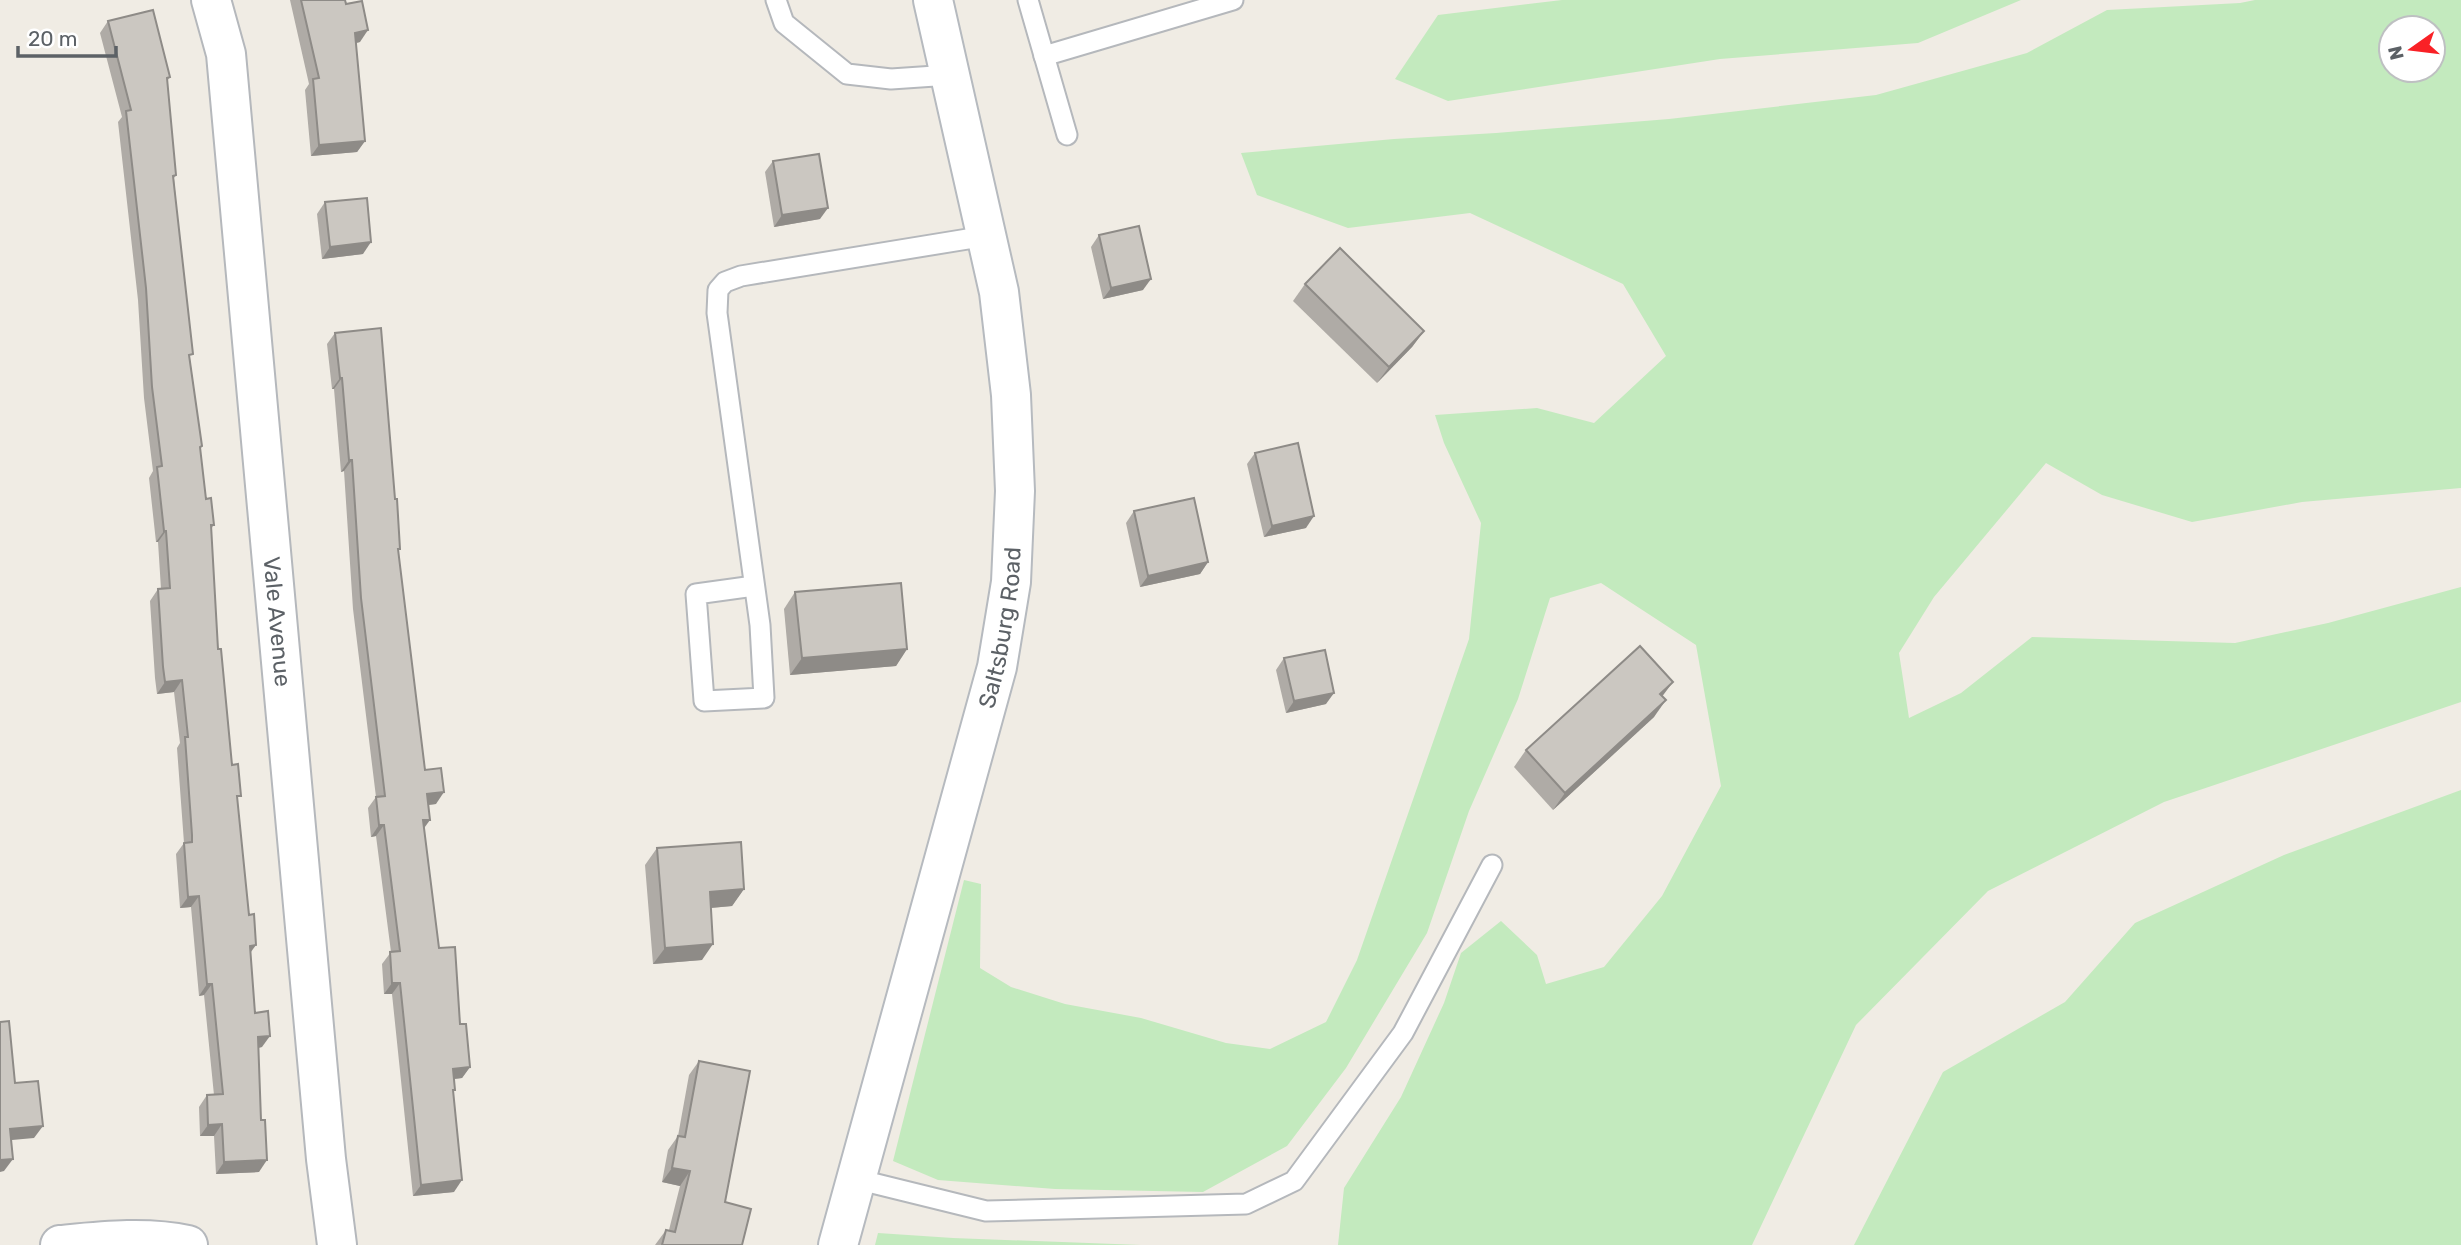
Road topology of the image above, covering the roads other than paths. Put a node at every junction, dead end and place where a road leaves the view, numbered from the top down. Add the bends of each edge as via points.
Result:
1 (211, 0) edge
2 (776, 0) edge
3 (933, 0) edge
4 (1028, 0) edge
5 (1233, 0) edge
6 (1044, 55) junction
7 (950, 75) junction
8 (1067, 135) dead end
9 (986, 236) junction
10 (754, 586) junction
11 (1492, 865) dead end
12 (856, 1179) junction
13 (60, 1245) edge
14 (188, 1245) edge
15 (337, 1245) edge
16 (838, 1245) edge

1 - 15 street, Vale Avenue via 226,54
2 - 7 lane via 784,23 847,74 891,79
3 - 7 street, Saltsburg Road
4 - 6 lane
5 - 6 lane
6 - 8 lane
7 - 9 street, Saltsburg Road
9 - 10 lane via 741,276 718,290 717,313
9 - 12 street, Saltsburg Road via 999,292 1011,395 1015,491 1011,582 996,667
10 - 10 lane via 764,698 704,701 696,594
11 - 12 lane via 1402,1033 1294,1181 1269,1195 1246,1204 986,1211
12 - 16 street, Saltsburg Road
13 - 14 street via 110,1240

